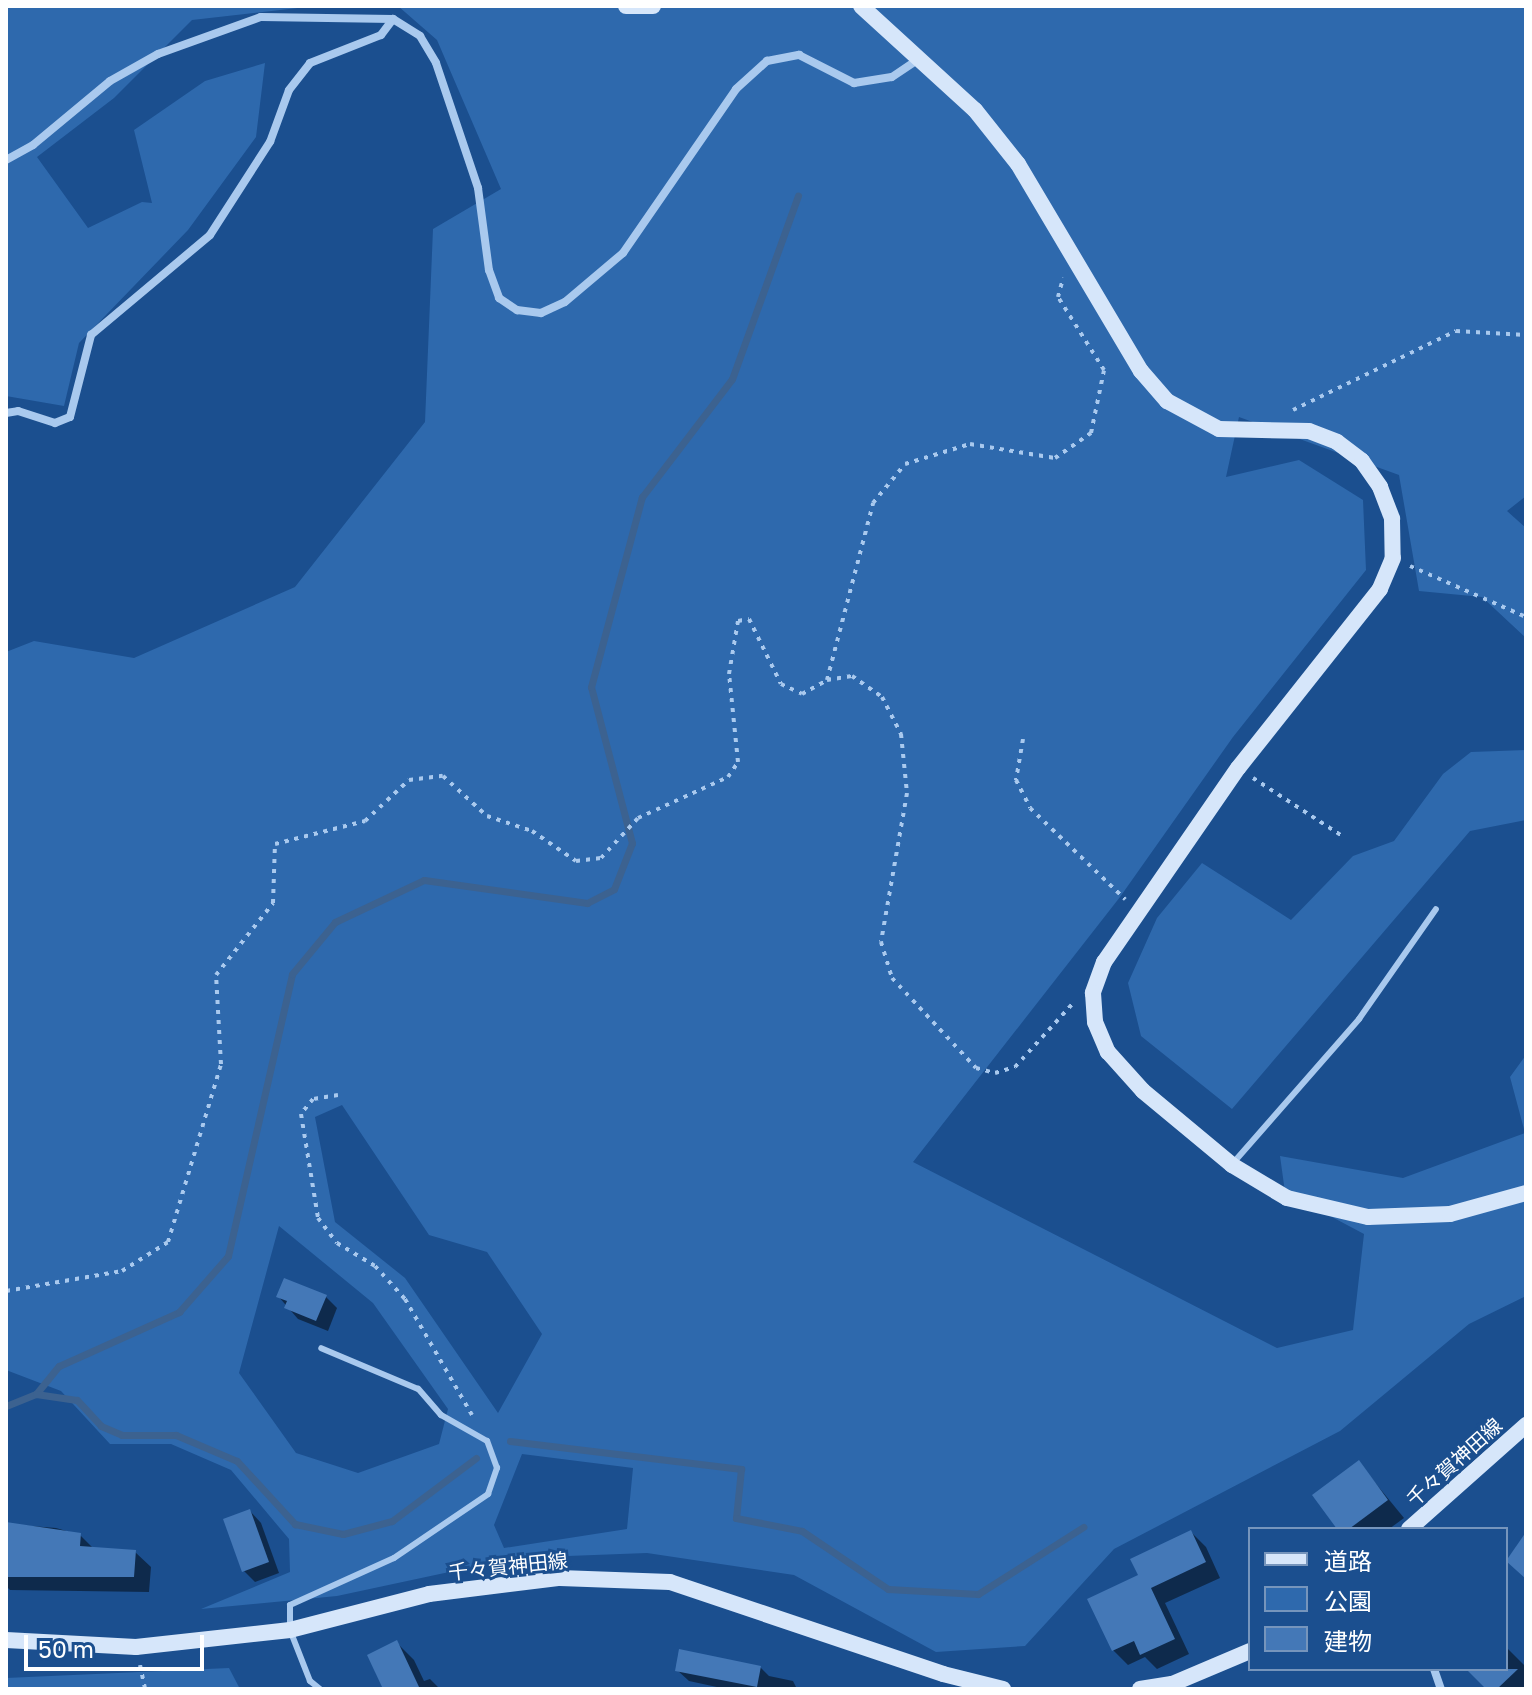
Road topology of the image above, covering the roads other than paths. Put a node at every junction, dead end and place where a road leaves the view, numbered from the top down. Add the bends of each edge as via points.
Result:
1 (626, 6) edge
2 (653, 6) edge
3 (861, 6) edge
4 (393, 19) junction
5 (919, 58) junction
6 (6, 160) edge
7 (6, 413) edge
8 (1436, 909) dead end
9 (1232, 1165) junction
10 (1526, 1193) edge
11 (321, 1348) dead end
12 (1526, 1425) edge
13 (1411, 1527) edge
14 (290, 1630) junction
15 (6, 1640) edge
16 (1248, 1652) edge
17 (320, 1689) edge
18 (1003, 1689) edge
19 (1140, 1689) edge

1 - 2 street
3 - 5 street
4 - 5 street via 420,36 436,63 478,188 489,270 499,298 517,310 541,313 565,302 623,253 736,89 767,61 799,55 854,83 892,77
4 - 6 street via 261,17 158,54 110,81 33,145
4 - 7 street via 381,35 310,63 289,90 270,142 210,235 91,335 70,417 55,423 18,411
5 - 9 street via 975,110 1018,164 1141,371 1167,401 1219,429 1309,431 1337,442 1362,461 1380,487 1392,519 1393,558 1380,589 1238,768 1104,962 1093,993 1095,1022 1108,1052 1143,1091
8 - 9 lane via 1359,1019
9 - 10 street via 1287,1198 1368,1217 1450,1214
11 - 14 lane via 418,1389 441,1415 487,1441 497,1468 488,1494 394,1558 290,1605
12 - 13 street, 千々賀神田線
14 - 15 street, 千々賀神田線 via 136,1647
14 - 17 lane via 310,1681
14 - 18 street, 千々賀神田線 via 429,1594 531,1581 670,1582 943,1674
16 - 19 street via 1172,1684

